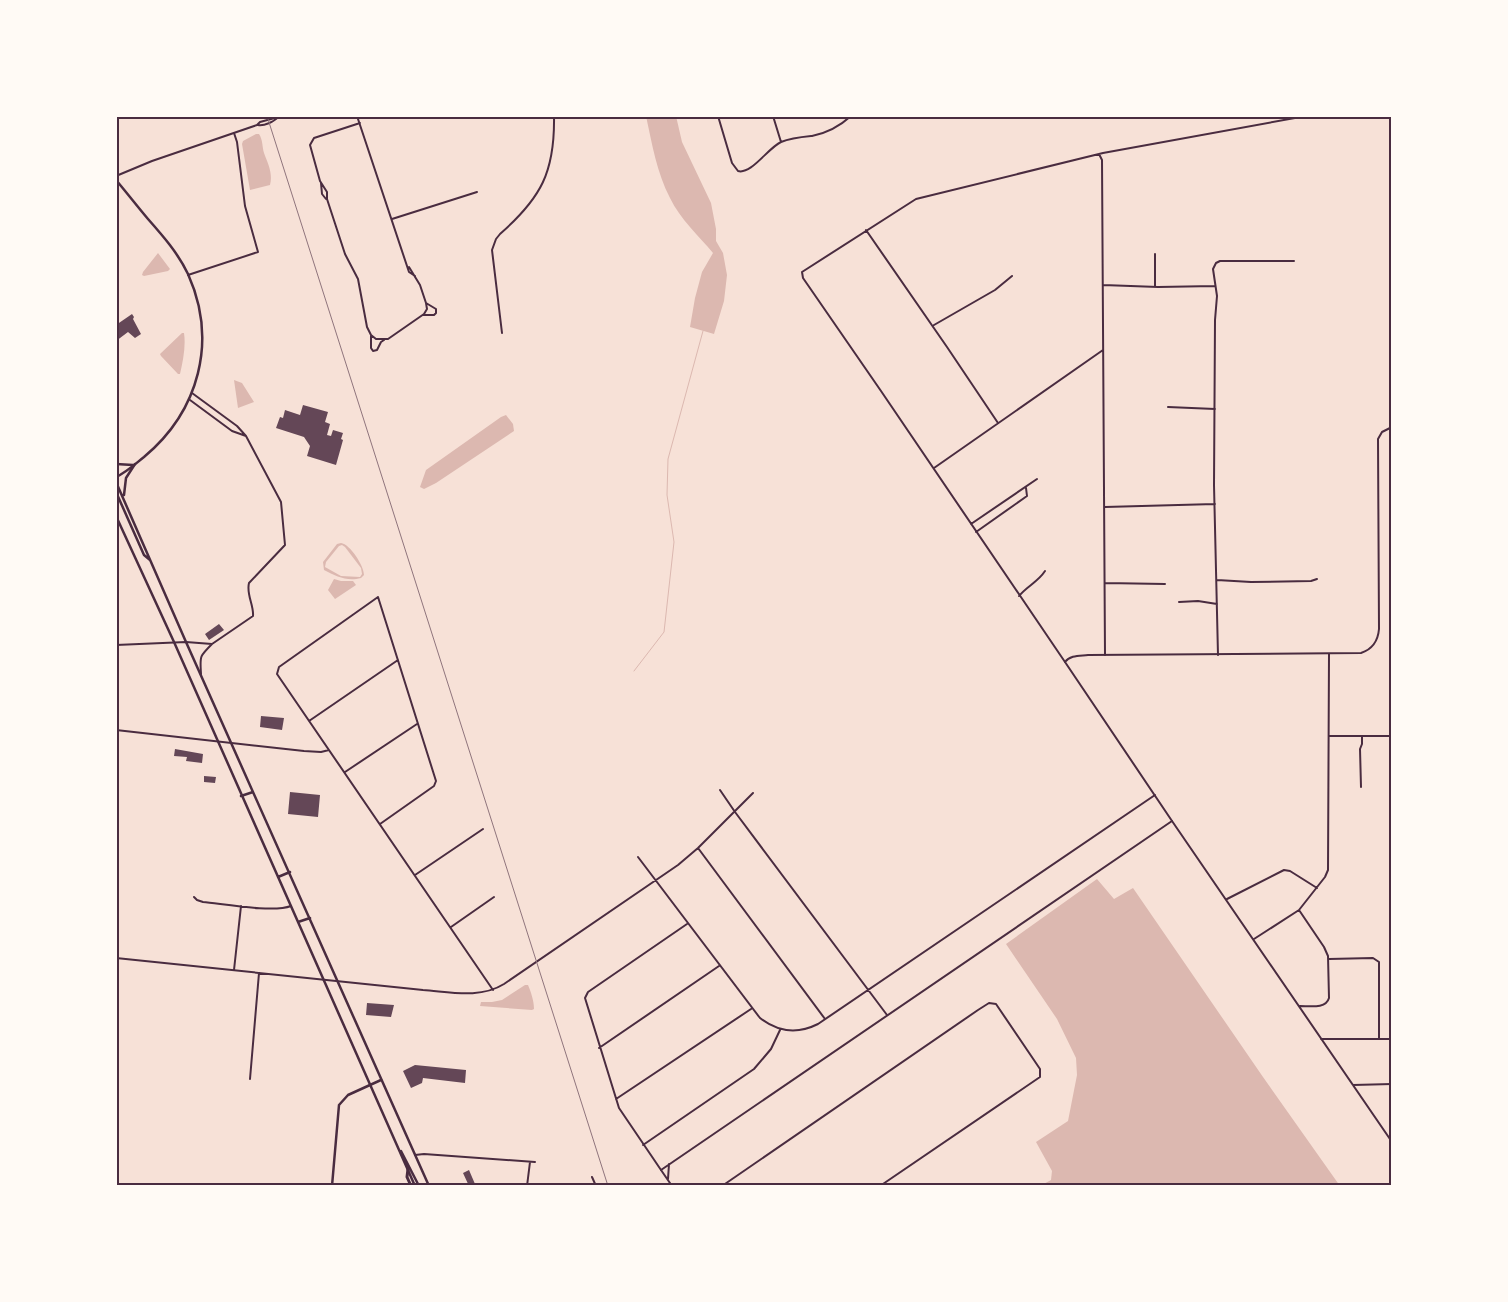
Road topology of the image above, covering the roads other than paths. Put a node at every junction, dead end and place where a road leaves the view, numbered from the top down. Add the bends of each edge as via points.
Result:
1 (357, 116) edge
2 (554, 116) edge
3 (718, 116) edge
4 (773, 116) edge
5 (850, 116) edge
6 (1306, 116) edge
7 (280, 117) edge
8 (360, 123) junction
9 (234, 133) junction
10 (781, 142) junction
11 (1099, 154) junction
12 (116, 176) edge
13 (116, 180) edge
14 (321, 183) junction
15 (477, 192) dead end
16 (327, 200) junction
17 (392, 220) junction
18 (866, 230) junction
19 (1155, 254) dead end
20 (1294, 261) dead end
21 (188, 274) junction
22 (1012, 276) dead end
23 (1103, 285) junction
24 (1215, 286) junction
25 (1155, 287) junction
26 (426, 303) junction
27 (423, 315) junction
28 (933, 326) junction
29 (502, 333) dead end
30 (371, 335) junction
31 (384, 340) junction
32 (1103, 350) junction
33 (192, 393) junction
34 (190, 400) junction
35 (1168, 407) dead end
36 (1215, 409) junction
37 (998, 423) junction
38 (1392, 427) edge
39 (246, 436) junction
40 (116, 464) edge
41 (135, 464) junction
42 (934, 468) junction
43 (116, 476) edge
44 (1038, 479) dead end
45 (116, 482) edge
46 (1026, 488) junction
47 (116, 492) edge
48 (124, 497) junction
49 (1215, 504) junction
50 (1104, 507) junction
51 (116, 516) edge
52 (971, 524) junction
53 (976, 532) junction
54 (152, 561) junction
55 (1046, 571) dead end
56 (1317, 579) dead end
57 (1217, 580) junction
58 (1104, 583) junction
59 (1165, 584) dead end
60 (1019, 596) junction
61 (1179, 602) dead end
62 (1217, 604) junction
63 (174, 642) junction
64 (186, 642) junction
65 (212, 644) junction
66 (116, 645) edge
67 (1329, 654) junction
68 (1105, 655) junction
69 (1218, 655) junction
70 (398, 660) junction
71 (1065, 662) junction
72 (201, 674) junction
73 (309, 721) junction
74 (418, 723) junction
75 (116, 730) edge
76 (1329, 736) junction
77 (1362, 736) junction
78 (1392, 736) edge
79 (217, 740) junction
80 (231, 742) junction
81 (329, 750) junction
82 (345, 772) junction
83 (1361, 787) dead end
84 (720, 790) dead end
85 (253, 792) junction
86 (753, 793) dead end
87 (1155, 795) junction
88 (241, 796) junction
89 (735, 812) junction
90 (1172, 821) junction
91 (380, 824) junction
92 (482, 829) dead end
93 (698, 848) junction
94 (638, 857) dead end
95 (290, 872) junction
96 (415, 875) junction
97 (278, 877) junction
98 (656, 880) junction
99 (1317, 888) junction
100 (494, 896) dead end
101 (194, 897) dead end
102 (1227, 899) junction
103 (241, 906) junction
104 (291, 906) junction
105 (1299, 910) junction
106 (310, 918) junction
107 (298, 922) junction
108 (688, 924) junction
109 (451, 927) junction
110 (1254, 939) junction
111 (116, 958) edge
112 (1329, 959) junction
113 (720, 966) junction
114 (234, 970) junction
115 (259, 973) junction
116 (324, 981) junction
117 (338, 982) junction
118 (493, 990) junction
119 (868, 990) junction
120 (1300, 1006) junction
121 (751, 1008) junction
122 (887, 1016) junction
123 (826, 1019) junction
124 (780, 1029) junction
125 (1321, 1039) junction
126 (1379, 1039) junction
127 (1392, 1039) edge
128 (599, 1048) junction
129 (250, 1079) dead end
130 (381, 1080) junction
131 (1392, 1084) edge
132 (370, 1085) junction
133 (1353, 1085) junction
134 (616, 1099) junction
135 (1392, 1142) edge
136 (643, 1145) junction
137 (415, 1155) junction
138 (530, 1162) junction
139 (535, 1162) dead end
140 (669, 1164) junction
141 (409, 1169) junction
142 (661, 1170) junction
143 (592, 1177) dead end
144 (668, 1180) junction
145 (332, 1186) edge
146 (411, 1186) edge
147 (417, 1186) edge
148 (429, 1186) edge
149 (528, 1186) edge
150 (596, 1186) edge
151 (672, 1186) edge
152 (722, 1186) edge
153 (880, 1186) edge

1 - 8 street
2 - 29 street via 553,151 547,175 530,205 500,234 492,250
3 - 10 street via 732,163 738,171 746,172
4 - 10 street
5 - 10 street via 823,133
6 - 11 street
7 - 9 street
8 - 14 street via 312,140 310,148
8 - 17 street
9 - 12 street
9 - 21 street via 245,206 258,252
11 - 18 street via 916,199
11 - 23 street via 1102,160
13 - 21 main road via 173,248
14 - 16 street via 322,194
14 - 16 street via 327,192
15 - 17 street
16 - 30 street via 345,254 358,278
17 - 26 street via 408,266
18 - 28 street
18 - 42 street via 801,274
19 - 25 street
20 - 24 street via 1218,261 1213,268
21 - 33 main road via 197,299 202,333 200,367
22 - 28 street via 995,290
23 - 25 street
23 - 32 street
24 - 25 street
24 - 36 street
26 - 27 street
26 - 27 street via 435,308 436,313
27 - 31 street
28 - 37 street
30 - 31 street via 376,340
30 - 31 street via 373,351
32 - 37 street
32 - 50 street
33 - 34 main road
33 - 39 street
34 - 39 street via 232,431
34 - 41 main road via 171,430
35 - 36 street
36 - 49 street
37 - 42 street
38 - 67 street via 1382,432 1378,439 1379,634 1375,644 1365,652
39 - 65 street via 281,502 285,542 249,583 253,616
40 - 41 main road
41 - 43 main road
41 - 48 main road via 126,478
42 - 52 street
44 - 46 street
45 - 48 main road
46 - 52 street
46 - 53 street via 1026,496
47 - 54 main road via 144,555
48 - 54 main road
49 - 50 street
49 - 57 street
50 - 58 street
51 - 63 main road
52 - 53 street
53 - 60 street
54 - 64 main road
55 - 60 street
56 - 57 street via 1290,582
57 - 62 street
58 - 59 street
58 - 68 street
60 - 71 street
61 - 62 street
62 - 69 street
63 - 64 street
63 - 66 street
63 - 79 main road
64 - 65 street
64 - 72 main road
65 - 72 street via 201,655
67 - 69 street
67 - 76 street
68 - 69 street
68 - 71 street via 1074,656
70 - 73 street
70 - 73 street via 378,597 278,669 278,676
70 - 74 street
71 - 87 street
72 - 80 main road
73 - 81 street
74 - 82 street
74 - 91 street via 436,783
75 - 79 street
76 - 77 street
76 - 99 street via 1328,870
77 - 78 street
77 - 83 street
79 - 80 street
79 - 88 main road
80 - 81 street via 304,751
80 - 85 main road
81 - 82 street
82 - 91 street
84 - 89 street
85 - 88 main road
85 - 95 main road
86 - 89 street
87 - 90 street
87 - 119 street
88 - 97 main road
89 - 93 street
89 - 119 street
90 - 102 street
90 - 122 street
91 - 96 street
92 - 96 street
93 - 98 street
93 - 123 street
94 - 98 street
95 - 97 main road
95 - 106 main road
96 - 109 street
97 - 104 main road
98 - 108 street
98 - 118 street
99 - 102 street via 1284,870
99 - 105 street
100 - 109 street
101 - 103 street via 203,902
102 - 110 street
103 - 104 street via 280,909
103 - 114 street
104 - 107 main road
105 - 110 street
105 - 112 street
106 - 107 main road
106 - 117 main road
107 - 116 main road
108 - 113 street
108 - 128 street via 586,995 585,1002
109 - 118 street
110 - 120 street
111 - 114 street
112 - 120 street via 1329,1001 1323,1006
112 - 126 street via 1373,958 1379,962
113 - 121 street
113 - 128 street
114 - 115 street
115 - 116 street
115 - 129 street
116 - 117 street
116 - 132 main road
117 - 118 street via 467,994
117 - 130 main road
119 - 122 street
119 - 123 street
120 - 125 street
121 - 124 street via 766,1023
121 - 134 street
122 - 140 street
123 - 124 street via 805,1030
124 - 136 street via 771,1049 754,1069
125 - 126 street
125 - 133 street
126 - 127 street
128 - 134 street
130 - 132 main road
130 - 137 main road
131 - 133 street
132 - 141 main road
132 - 145 main road via 348,1095 339,1105
133 - 135 street
134 - 136 street via 623,1116
136 - 142 street
137 - 138 street
137 - 148 main road
138 - 139 street
138 - 149 street
140 - 142 street
140 - 144 street
141 - 146 highway via 407,1177
141 - 147 main road
142 - 144 street
143 - 150 street
144 - 151 street
152 - 153 street via 978,1010 992,1002 996,1004 1040,1069 1040,1076

